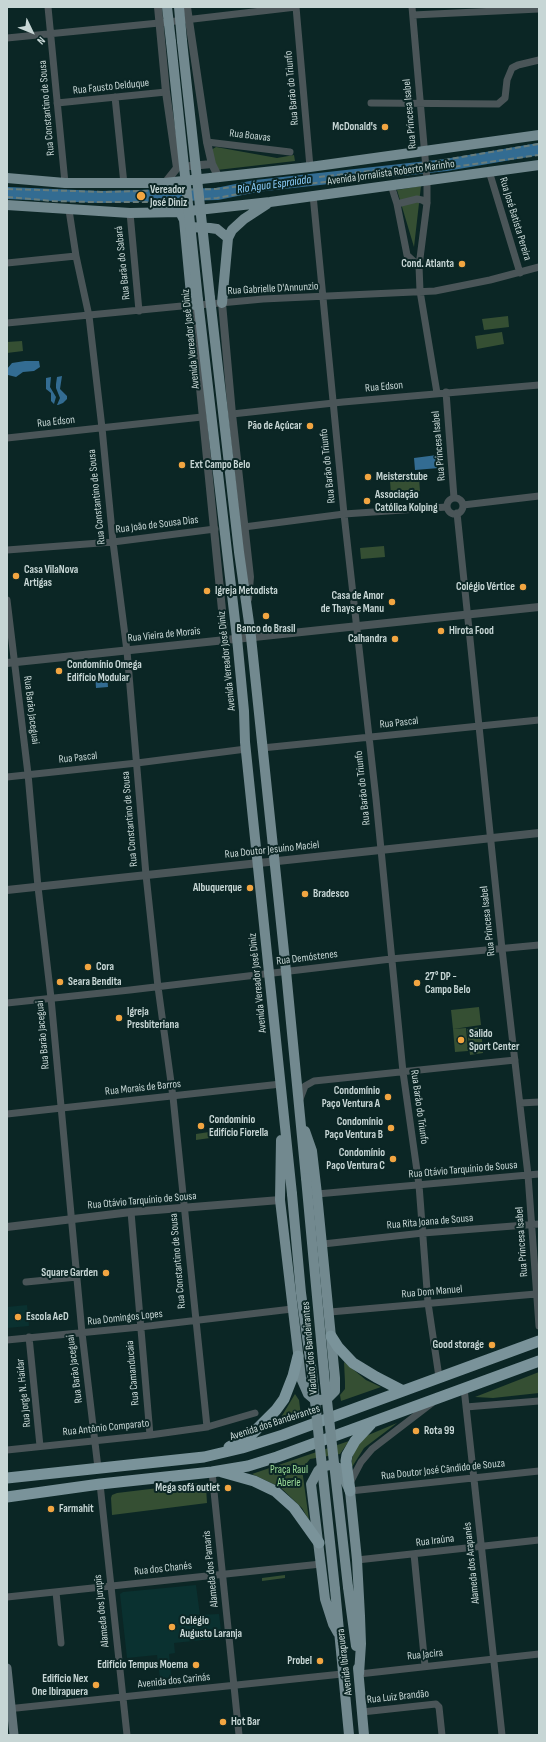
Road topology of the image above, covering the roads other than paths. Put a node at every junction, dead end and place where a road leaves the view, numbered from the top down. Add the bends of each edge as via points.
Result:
1 (48, 7) edge
2 (158, 7) edge
3 (167, 7) edge
4 (179, 7) edge
5 (187, 7) edge
6 (296, 7) edge
7 (539, 9) edge
8 (412, 11) edge
9 (184, 20) junction
10 (164, 23) junction
11 (51, 34) junction
12 (7, 38) edge
13 (539, 60) edge
14 (166, 92) junction
15 (115, 97) junction
16 (57, 103) junction
17 (371, 103) dead end
18 (419, 104) junction
19 (539, 135) edge
20 (207, 142) junction
21 (290, 152) dead end
22 (424, 152) junction
23 (212, 164) junction
24 (539, 165) edge
25 (310, 167) junction
26 (177, 168) junction
27 (490, 171) junction
28 (7, 178) edge
29 (219, 178) junction
30 (426, 179) junction
31 (65, 183) junction
32 (165, 183) junction
33 (124, 184) junction
34 (391, 185) junction
35 (313, 195) junction
36 (270, 202) junction
37 (427, 203) junction
38 (397, 204) junction
39 (7, 205) edge
40 (69, 210) junction
41 (180, 212) junction
42 (130, 213) junction
43 (185, 231) junction
44 (228, 238) junction
45 (76, 256) junction
46 (7, 263) edge
47 (419, 266) junction
48 (539, 267) edge
49 (520, 273) junction
50 (420, 292) junction
51 (323, 297) junction
52 (210, 301) junction
53 (196, 303) junction
54 (222, 303) junction
55 (139, 311) junction
56 (89, 316) junction
57 (7, 323) edge
58 (539, 385) edge
59 (446, 392) junction
60 (437, 393) junction
61 (333, 403) junction
62 (232, 414) junction
63 (202, 417) junction
64 (102, 428) junction
65 (7, 438) edge
66 (539, 496) edge
67 (454, 498) junction
68 (463, 505) junction
69 (447, 507) junction
70 (457, 513) junction
71 (344, 514) junction
72 (244, 527) junction
73 (215, 529) junction
74 (113, 542) junction
75 (7, 550) edge
76 (7, 600) edge
77 (247, 608) junction
78 (539, 608) edge
79 (467, 616) junction
80 (355, 626) junction
81 (251, 637) junction
82 (237, 638) junction
83 (225, 640) junction
84 (127, 651) junction
85 (10, 663) edge
86 (539, 720) edge
87 (479, 726) junction
88 (368, 737) junction
89 (262, 748) junction
90 (246, 749) junction
91 (137, 763) junction
92 (28, 774) junction
93 (7, 776) edge
94 (539, 833) edge
95 (491, 838) junction
96 (380, 849) junction
97 (274, 861) junction
98 (257, 862) junction
99 (146, 875) junction
100 (38, 887) junction
101 (7, 890) edge
102 (539, 945) edge
103 (502, 949) junction
104 (391, 959) junction
105 (286, 971) junction
106 (269, 973) junction
107 (158, 987) junction
108 (51, 998) junction
109 (7, 1003) edge
110 (515, 1060) junction
111 (403, 1072) junction
112 (281, 1084) junction
113 (173, 1097) junction
114 (539, 1102) edge
115 (520, 1103) junction
116 (60, 1108) junction
117 (299, 1110) junction
118 (7, 1114) edge
119 (284, 1126) junction
120 (539, 1174) edge
121 (528, 1175) junction
122 (419, 1185) junction
123 (292, 1194) joint
124 (317, 1194) junction
125 (280, 1200) junction
126 (185, 1208) junction
127 (131, 1212) junction
128 (71, 1218) junction
129 (536, 1224) edge
130 (7, 1227) edge
131 (423, 1233) junction
132 (323, 1244) junction
133 (77, 1277) junction
134 (26, 1282) dead end
135 (536, 1294) junction
136 (428, 1303) junction
137 (292, 1309) junction
138 (330, 1312) junction
139 (195, 1321) junction
140 (539, 1326) edge
141 (140, 1327) junction
142 (82, 1333) junction
143 (331, 1336) junction
144 (29, 1337) junction
145 (7, 1340) edge
146 (539, 1341) edge
147 (298, 1356) junction
148 (539, 1361) edge
149 (439, 1377) junction
150 (464, 1388) junction
151 (403, 1391) junction
152 (441, 1397) junction
153 (539, 1401) edge
154 (466, 1407) junction
155 (255, 1413) dead end
156 (373, 1422) junction
157 (207, 1428) junction
158 (150, 1435) junction
159 (95, 1441) junction
160 (40, 1446) junction
161 (7, 1450) edge
162 (204, 1457) junction
163 (98, 1468) junction
164 (539, 1471) edge
165 (216, 1472) junction
166 (7, 1478) edge
167 (474, 1478) junction
168 (100, 1484) junction
169 (350, 1488) junction
170 (7, 1497) edge
171 (539, 1540) edge
172 (319, 1543) junction
173 (481, 1546) junction
174 (414, 1554) junction
175 (357, 1560) junction
176 (321, 1564) junction
177 (222, 1574) junction
178 (111, 1586) junction
179 (348, 1587) joint
180 (335, 1589) joint
181 (56, 1592) junction
182 (7, 1597) edge
183 (338, 1632) junction
184 (61, 1643) dead end
185 (539, 1654) edge
186 (493, 1659) junction
187 (425, 1666) junction
188 (7, 1668) edge
189 (342, 1674) junction
190 (359, 1674) junction
191 (234, 1686) junction
192 (122, 1698) junction
193 (9, 1709) edge
194 (362, 1712) junction
195 (14, 1735) edge
196 (127, 1735) edge
197 (239, 1735) edge
198 (349, 1735) edge
199 (364, 1735) edge
200 (442, 1735) edge
201 (502, 1735) edge

1 - 11 street, Rua Constantino de Sousa
2 - 10 street, Avenida Vereador José Diniz
3 - 10 main road, Avenida Vereador José Diniz
4 - 9 main road
5 - 9 street
6 - 9 street
6 - 25 street, Rua Barão do Triunfo
7 - 8 street
8 - 18 street, Rua Princesa Isabel
9 - 10 street
9 - 20 street
9 - 52 main road, bridge via 182,41
10 - 11 street
10 - 14 street, Avenida Vereador José Diniz
10 - 53 main road, Avenida Vereador José Diniz, bridge via 171,42
11 - 12 street
11 - 16 street, Rua Constantino de Sousa
13 - 18 street via 512,68 506,80 506,96 504,100 495,104
14 - 15 street, Rua Fausto Delduque
14 - 26 street, Avenida Vereador José Diniz
15 - 16 street, Rua Fausto Delduque
15 - 33 street
16 - 31 street, Rua Constantino de Sousa
17 - 18 street
18 - 22 street, Rua Princesa Isabel
19 - 22 main road, Avenida Jornalista Roberto Marinho
20 - 21 street, Rua Boavas
20 - 23 street
22 - 25 main road, Avenida Jornalista Roberto Marinho
22 - 30 street, Rua Princesa Isabel
23 - 26 street
23 - 29 street
24 - 27 main road, Avenida Jornalista Roberto Marinho
25 - 29 main road, Avenida Jornalista Roberto Marinho
26 - 32 street
27 - 30 main road, Avenida Jornalista Roberto Marinho
27 - 49 street, Rua José Batista Pereira
28 - 31 main road, Avenida Jornalista Roberto Marinho
29 - 32 main road, Avenida Jornalista Roberto Marinho
30 - 34 main road, Avenida Jornalista Roberto Marinho
30 - 37 street, Rua Princesa Isabel
31 - 33 main road, Avenida Jornalista Roberto Marinho
32 - 33 main road, Avenida Jornalista Roberto Marinho
34 - 35 main road, Avenida Jornalista Roberto Marinho
34 - 38 street
35 - 36 main road, Avenida Jornalista Roberto Marinho
35 - 51 street, Rua Barão do Triunfo
36 - 41 main road, Avenida Jornalista Roberto Marinho
36 - 44 main road via 244,219 232,230
37 - 38 street via 416,199
37 - 47 street, Rua Princesa Isabel
38 - 47 street via 407,255
39 - 40 main road, Avenida Jornalista Roberto Marinho
40 - 42 main road, Avenida Jornalista Roberto Marinho
40 - 45 street, Rua Constantino de Sousa
41 - 42 main road, Avenida Jornalista Roberto Marinho
41 - 43 main road
42 - 55 street, Rua Barão do Sabará
43 - 44 main road via 189,227 217,229
43 - 53 main road
44 - 54 main road
45 - 46 street
45 - 56 street, Rua Constantino de Sousa
47 - 50 street, Rua Princesa Isabel
48 - 49 street, Rua Gabrielle D'Annunzio
49 - 50 street, Rua Gabrielle D'Annunzio
50 - 51 street, Rua Gabrielle D'Annunzio
50 - 60 street, Rua Princesa Isabel
51 - 54 street, Rua Gabrielle D'Annunzio
51 - 61 street, Rua Barão do Triunfo
52 - 53 street, Rua Gabrielle D'Annunzio
52 - 54 street, Rua Gabrielle D'Annunzio
52 - 77 main road
53 - 55 street, Rua Gabrielle D'Annunzio
53 - 63 street, Avenida Vereador José Diniz
53 - 82 main road, Avenida Vereador José Diniz
54 - 62 street
55 - 56 street, Rua Gabrielle D'Annunzio
56 - 57 street, Rua Gabrielle D'Annunzio
56 - 64 street, Rua Constantino de Sousa
58 - 59 street, Rua Edson
59 - 60 street, Rua Edson
59 - 67 street, Rua Princesa Isabel
60 - 61 street, Rua Edson
61 - 62 street, Rua Edson
61 - 71 street, Rua Barão do Triunfo
62 - 72 street
63 - 64 street, Rua Edson
63 - 73 street, Avenida Vereador José Diniz
64 - 65 street, Rua Edson
64 - 74 street, Rua Constantino de Sousa
66 - 68 street
67 - 68 street
67 - 69 street via 448,502
68 - 70 street
69 - 70 street via 449,511
69 - 71 street
70 - 79 street, Rua Princesa Isabel
71 - 72 street
71 - 80 street, Rua Barão do Triunfo
72 - 77 street via 250,577
73 - 74 street, Rua João de Sousa Dias
73 - 83 street, Avenida Vereador José Diniz
74 - 75 street, Rua João de Sousa Dias
74 - 84 street, Rua Constantino de Sousa
76 - 85 street, Rua Barão Jaceguai
77 - 81 main road
78 - 79 street, Rua Vieira de Morais
79 - 80 street, Rua Vieira de Morais
79 - 87 street, Rua Princesa Isabel
80 - 81 street, Rua Vieira de Morais
80 - 88 street, Rua Barão do Triunfo
81 - 82 street, Rua Vieira de Morais
81 - 89 main road
82 - 83 street, Rua Vieira de Morais
82 - 90 main road, Avenida Vereador José Diniz
83 - 84 street, Rua Vieira de Morais
84 - 85 street, Rua Vieira de Morais
84 - 91 street, Rua Constantino de Sousa
85 - 92 street, Rua Barão Jaceguai
86 - 87 street, Rua Pascal
87 - 88 street, Rua Pascal
87 - 95 street, Rua Princesa Isabel
88 - 89 street, Rua Pascal
88 - 96 street, Rua Barão do Triunfo
89 - 97 main road
90 - 91 street, Rua Pascal
90 - 98 main road, Avenida Vereador José Diniz
91 - 92 street, Rua Pascal
91 - 99 street, Rua Constantino de Sousa
92 - 93 street, Rua Pascal
92 - 100 street, Rua Barão Jaceguai
94 - 95 street, Rua Doutor Jesuíno Maciel
95 - 96 street, Rua Doutor Jesuíno Maciel
95 - 103 street, Rua Princesa Isabel
96 - 97 street, Rua Doutor Jesuíno Maciel
96 - 104 street, Rua Barão do Triunfo
97 - 98 street, Rua Doutor Jesuíno Maciel
97 - 105 main road
98 - 99 street, Rua Doutor Jesuíno Maciel
98 - 106 main road, Avenida Vereador José Diniz
99 - 100 street, Rua Doutor Jesuíno Maciel
99 - 107 street, Rua Constantino de Sousa
100 - 101 street, Rua Doutor Jesuíno Maciel
100 - 108 street, Rua Barão Jaceguai
102 - 103 street, Rua Demóstenes
103 - 104 street, Rua Demóstenes
103 - 110 street, Rua Princesa Isabel
104 - 105 street, Rua Demóstenes
104 - 111 street, Rua Barão do Triunfo
105 - 106 street, Rua Demóstenes
105 - 117 main road
106 - 107 street, Rua Demóstenes
106 - 112 main road, Avenida Vereador José Diniz
107 - 108 street, Rua Demóstenes
107 - 113 street, Rua Constantino de Sousa
108 - 109 street, Rua Demóstenes
108 - 116 street, Rua Barão Jaceguai
110 - 111 street
110 - 115 street, Rua Princesa Isabel
111 - 117 street via 309,1082 303,1089
111 - 122 street, Rua Barão do Triunfo
112 - 113 street, Rua Morais de Barros
112 - 119 main road, Avenida Vereador José Diniz
113 - 116 street, Rua Morais de Barros
113 - 126 street, Rua Constantino de Sousa
114 - 115 street
115 - 121 street, Rua Princesa Isabel
116 - 118 street, Rua Morais de Barros
116 - 128 street, Rua Barão Jaceguai
117 - 124 main road via 312,1151
117 - 179 main road, Viaduto dos Bandeirantes, bridge via 325,1383
119 - 123 main road, Avenida Vereador José Diniz
119 - 125 main road via 281,1141
120 - 121 street, Rua Otávio Tarquínio de Sousa
121 - 122 street, Rua Otávio Tarquínio de Sousa
121 - 129 street, Rua Princesa Isabel
122 - 124 street, Rua Otávio Tarquínio de Sousa
122 - 131 street, Rua Barão do Triunfo
123 - 180 main road, Viaduto dos Bandeirantes, bridge
124 - 132 main road
125 - 126 street, Rua Otávio Tarquínio de Sousa
125 - 137 main road
126 - 127 street, Rua Otávio Tarquínio de Sousa
126 - 139 street, Rua Constantino de Sousa
127 - 128 street, Rua Otávio Tarquínio de Sousa
127 - 141 street, Rua Camanducaia
128 - 130 street, Rua Otávio Tarquínio de Sousa
128 - 133 street, Rua Barão Jaceguai
129 - 131 street, Rua Rita Joana de Sousa
129 - 135 street, Rua Princesa Isabel
131 - 132 street, Rua Rita Joana de Sousa
131 - 136 street, Rua Barão do Triunfo
132 - 138 main road
133 - 134 street
133 - 142 street, Rua Barão Jaceguai
135 - 136 street, Rua Dom Manuel
135 - 140 street, Rua Princesa Isabel
136 - 138 street, Rua Dom Manuel
136 - 149 street, Rua Barão do Triunfo
137 - 139 street, Rua Domingos Lopes
137 - 147 main road
138 - 143 main road
139 - 141 street, Rua Domingos Lopes
139 - 157 street, Rua Constantino de Sousa
141 - 142 street, Rua Domingos Lopes
141 - 158 street, Rua Camanducaia
142 - 144 street, Rua Domingos Lopes
142 - 159 street, Rua Barão Jaceguai
143 - 147 main road via 336,1388 327,1399 315,1400 308,1394 301,1378
143 - 151 highway via 353,1363
144 - 145 street, Rua Domingos Lopes
144 - 160 street, Rua Jorge N. Haidar
146 - 149 highway, Avenida dos Bandeirantes
147 - 162 highway via 284,1399 266,1420 252,1434 234,1445
148 - 150 highway
149 - 151 highway, Avenida dos Bandeirantes
150 - 152 highway
150 - 154 street, Alameda dos Arapanés
151 - 162 highway, Avenida dos Bandeirantes via 283,1435
152 - 156 highway
152 - 169 street via 372,1449 361,1462
153 - 154 street
154 - 167 street, Alameda dos Arapanés
155 - 157 street, Rua Antônio Comparato
156 - 165 highway via 277,1457
156 - 169 highway via 355,1441 347,1455
157 - 158 street, Rua Antônio Comparato
158 - 159 street, Rua Antônio Comparato
159 - 160 street, Rua Antônio Comparato
159 - 163 street, Rua Barão Jaceguai
160 - 161 street, Rua Antônio Comparato
162 - 163 highway, Avenida dos Bandeirantes
163 - 166 highway, Avenida dos Bandeirantes
164 - 167 street, Rua Doutor José Cândido de Souza
165 - 168 highway
165 - 172 highway via 254,1481 275,1491 294,1508
165 - 177 street, Alameda dos Pamaris
167 - 169 street, Rua Doutor José Cândido de Souza
167 - 173 street, Alameda dos Arapanés
168 - 170 highway
168 - 178 street, Alameda dos Jurupis
169 - 172 main road via 340,1470 334,1465 322,1467 312,1478
169 - 175 main road
171 - 173 street, Rua Iraúna
172 - 176 main road
173 - 174 street, Rua Iraúna
173 - 186 street, Alameda dos Arapanés
174 - 175 street, Rua Iraúna
174 - 187 street
175 - 190 main road via 361,1644
176 - 177 street, Rua dos Chanés
176 - 183 main road via 325,1599
177 - 178 street, Rua dos Chanés
177 - 191 street, Alameda dos Pamaris
178 - 181 street, Rua dos Chanés
178 - 192 street, Alameda dos Jurupis
179 - 190 main road, Avenida Ibirapuera
180 - 183 main road, Avenida Ibirapuera
181 - 182 street, Rua dos Chanés
181 - 184 street
183 - 189 main road, Avenida Ibirapuera
185 - 186 street, Rua Jacira
186 - 187 street, Rua Jacira
186 - 201 street, Alameda dos Arapanés
187 - 190 street, Rua Jacira
188 - 193 main road
189 - 191 street, Avenida dos Carinás
189 - 198 main road, Avenida Ibirapuera
190 - 194 main road, Avenida Ibirapuera
191 - 192 street, Avenida dos Carinás
191 - 197 street, Alameda dos Pamaris
192 - 193 street, Avenida dos Carinás
192 - 196 street, Alameda dos Jurupis
193 - 195 main road
194 - 199 main road, Avenida Ibirapuera
194 - 200 street, Rua Luiz Brandão via 436,1704 439,1708

